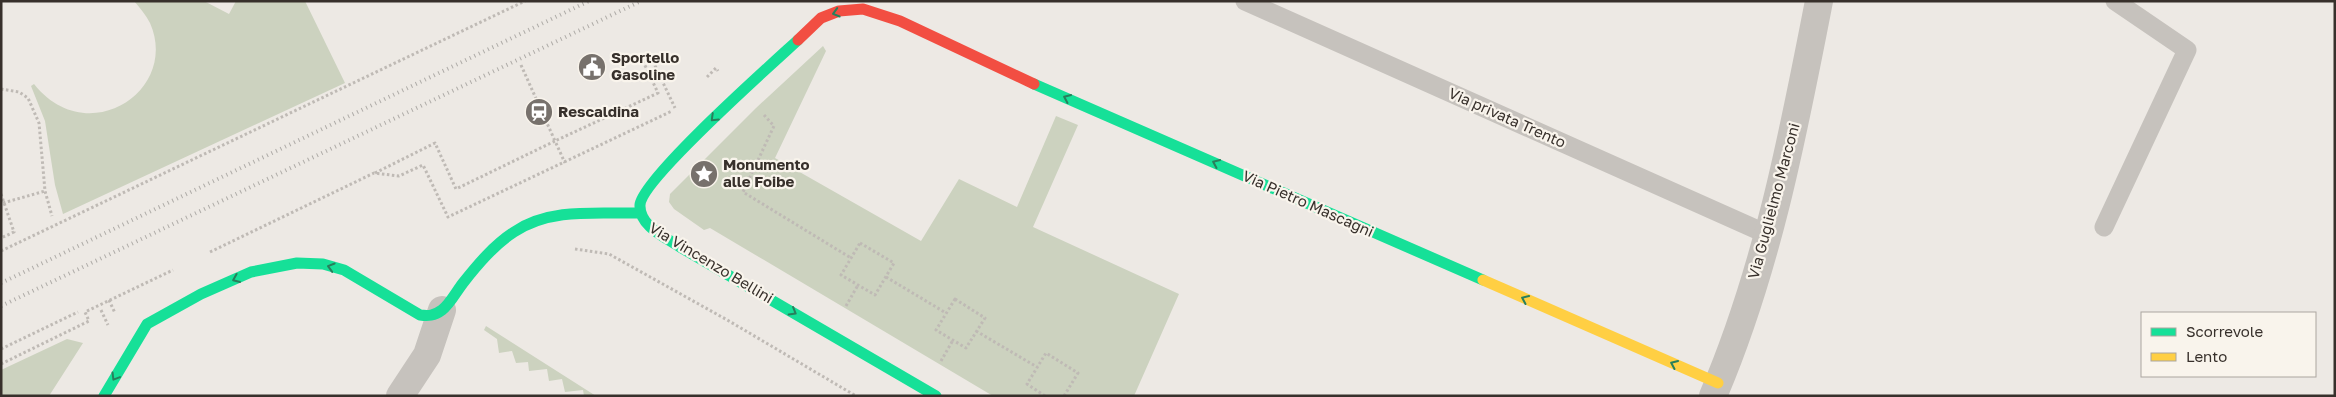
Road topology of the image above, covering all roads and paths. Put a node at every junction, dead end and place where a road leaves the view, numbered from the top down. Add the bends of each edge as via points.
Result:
1 (525, 1) edge
2 (1246, 1) edge
3 (1819, 1) edge
4 (2115, 1) edge
5 (900, 21) joint
6 (521, 65) dead end
7 (1, 89) edge
8 (740, 93) junction
9 (675, 108) dead end
10 (621, 136) dead end
11 (554, 141) junction
12 (565, 163) junction
13 (374, 173) junction
14 (45, 191) junction
15 (1, 194) edge
16 (3, 203) junction
17 (640, 213) junction
18 (52, 216) dead end
19 (2104, 227) dead end
20 (1768, 235) junction
21 (1, 238) edge
22 (573, 249) dead end
23 (1, 251) edge
24 (206, 254) dead end
25 (852, 258) junction
26 (180, 266) dead end
27 (886, 277) junction
28 (858, 285) junction
29 (442, 310) junction
30 (78, 312) dead end
31 (842, 313) dead end
32 (946, 313) junction
33 (976, 331) junction
34 (953, 340) junction
35 (1, 349) edge
36 (1, 364) edge
37 (1037, 367) junction
38 (937, 368) dead end
39 (1716, 390) edge
40 (1044, 395) edge
41 (104, 396) edge
42 (400, 396) edge
43 (856, 396) edge
44 (936, 396) edge
45 (1064, 396) edge

1 - 23 path
2 - 20 lane, Via privata Trento
3 - 20 street, Via Guglielmo Marconi
4 - 19 lane via 2188,50
5 -> 8 street, Via Vincenzo Bellini via 863,9 839,11 821,18
39 -> 5 street, Via Pietro Mascagni
6 - 11 path
7 - 14 path via 20,92 28,98 38,123
8 -> 17 street, Via Vincenzo Bellini via 651,183 640,203
8 - 25 path via 774,126 743,192
9 - 11 path via 650,55 642,59 658,93
10 - 12 path
11 - 12 path
11 - 13 path via 456,189 435,143
12 - 13 path via 448,217 423,165 399,176
13 - 24 path
14 - 16 path
14 - 18 path
15 - 16 path
16 - 21 path via 14,232
17 - 29 street via 568,214 521,226 494,246
17 -> 44 street, Via Vincenzo Bellini via 645,223 680,247
20 - 39 street, Via Guglielmo Marconi
22 - 43 path via 609,254
25 - 27 path via 860,243 894,263
25 - 28 path via 841,275
26 - 36 path via 85,312 89,321
27 - 28 path via 875,295
27 - 32 path
28 - 31 path
29 -> 41 street via 431,316 420,315 344,270 323,264 297,263 251,272 201,294 147,324
29 - 42 street via 427,354
30 - 35 path
32 - 33 path via 955,299 985,318
32 - 34 path via 936,330
33 - 34 path via 966,348
33 - 37 path
34 - 38 path
37 - 40 path via 1027,384
37 - 45 path via 1046,353 1078,374

